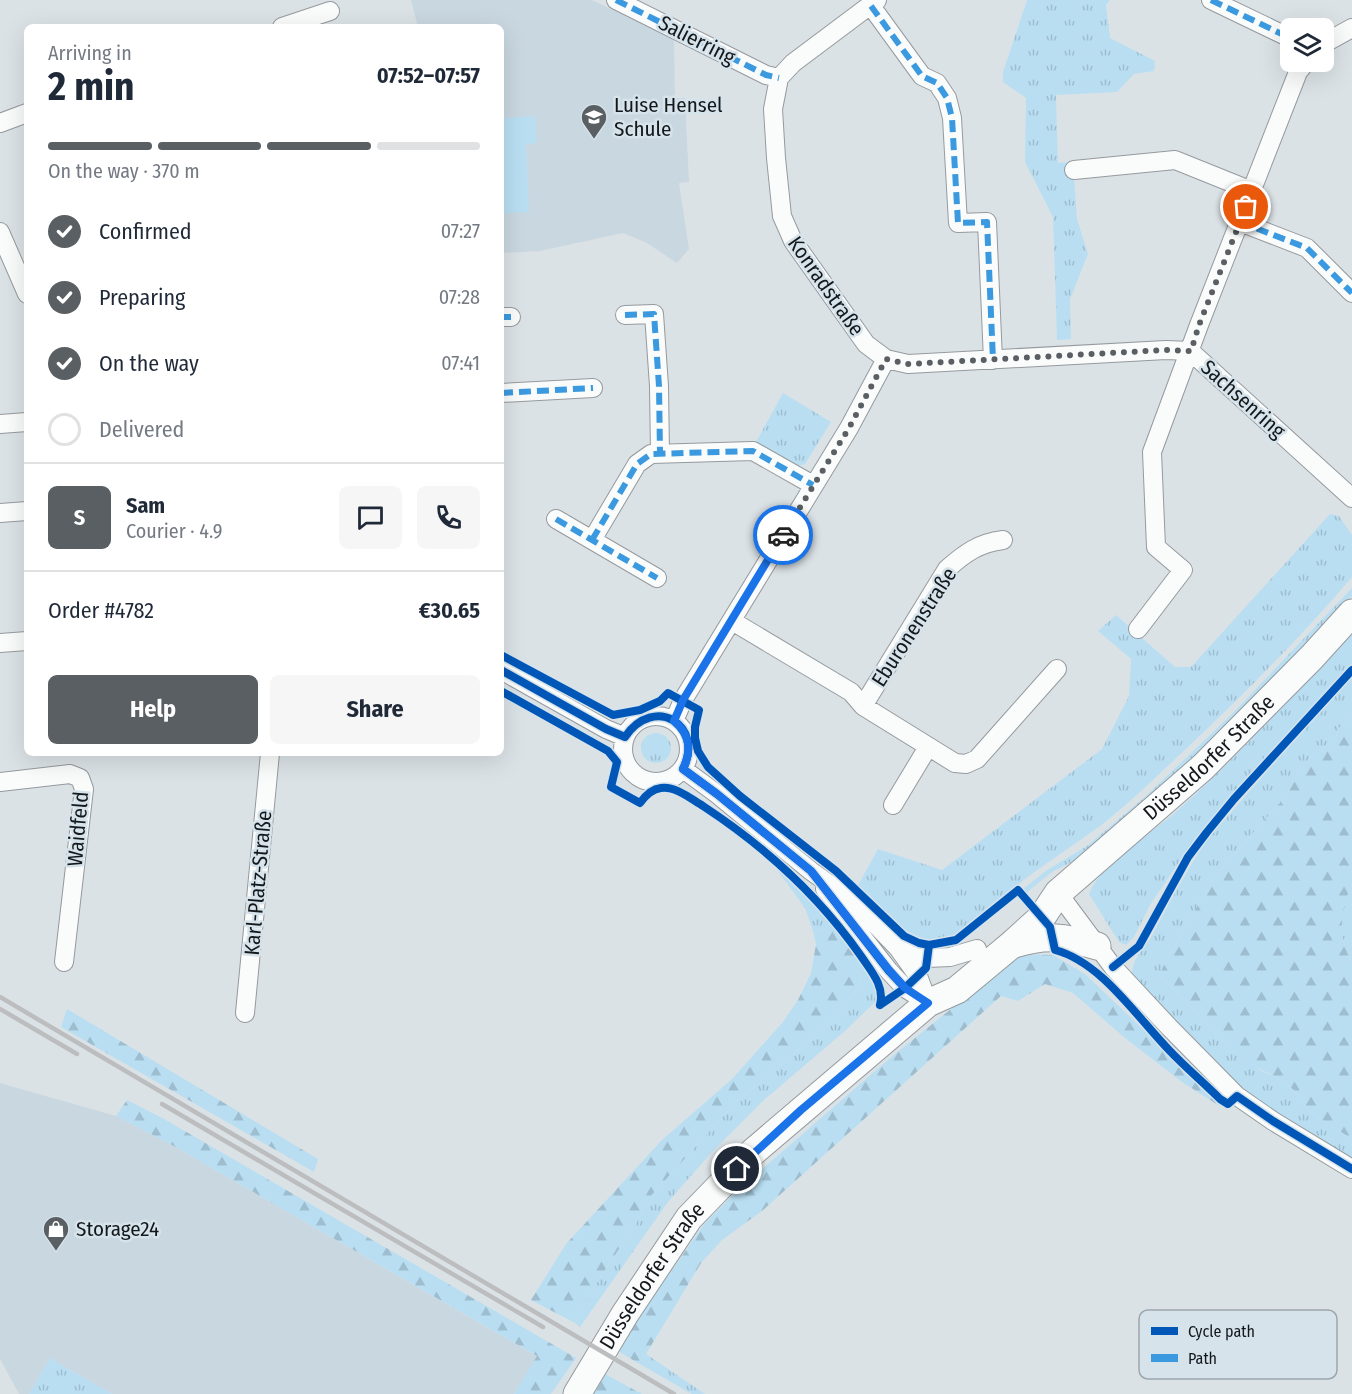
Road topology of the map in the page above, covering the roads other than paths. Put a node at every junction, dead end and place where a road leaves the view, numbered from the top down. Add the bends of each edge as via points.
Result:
1 (616, 0) edge
2 (1211, 0) edge
3 (874, 3) edge
4 (641, 5) edge
5 (329, 13) edge
6 (292, 24) edge
7 (1352, 28) edge
8 (1280, 33) edge
9 (1334, 38) edge
10 (1298, 72) edge
11 (779, 78) junction
12 (24, 114) edge
13 (0, 123) edge
14 (1074, 170) dead end
15 (1252, 191) junction
16 (1240, 222) junction
17 (0, 232) edge
18 (24, 287) edge
19 (1352, 293) edge
20 (625, 315) dead end
21 (1191, 351) junction
22 (886, 359) junction
23 (993, 360) junction
24 (593, 388) dead end
25 (504, 393) edge
26 (24, 422) edge
27 (0, 424) edge
28 (660, 454) junction
29 (813, 485) junction
30 (1352, 498) edge
31 (24, 511) edge
32 (0, 513) edge
33 (556, 519) dead end
34 (592, 540) junction
35 (1003, 540) dead end
36 (657, 578) dead end
37 (1352, 613) edge
38 (732, 621) junction
39 (1138, 629) dead end
40 (24, 641) edge
41 (0, 643) edge
42 (1057, 669) dead end
43 (504, 672) edge
44 (863, 706) junction
45 (674, 721) junction
46 (625, 736) junction
47 (928, 747) junction
48 (270, 756) edge
49 (683, 769) junction
50 (0, 782) edge
51 (893, 805) dead end
52 (811, 871) junction
53 (1058, 893) junction
54 (1010, 946) junction
55 (1097, 946) junction
56 (898, 948) junction
57 (977, 950) junction
58 (64, 962) dead end
59 (928, 1003) junction
60 (245, 1013) dead end
61 (1352, 1169) edge
62 (577, 1394) edge

1 - 4 street, Salierring
2 - 8 street
3 - 11 street via 793,63
3 - 23 street via 922,76 937,83 947,99 957,223 987,222
4 - 11 street, Salierring via 766,75
5 - 6 street
7 - 9 street
10 - 15 street
11 - 22 street, Konradstraße via 773,109 778,189 785,226 866,345
12 - 13 street
14 - 15 street via 1175,160
15 - 16 street
16 - 19 street via 1307,248
16 - 21 street
17 - 18 street
20 - 28 street via 654,314
21 - 23 street, Sachsenring
21 - 30 street, Sachsenring
21 - 39 street via 1152,452 1156,546 1183,570
22 - 23 street, Sachsenring via 908,364
22 - 29 street
24 - 25 street
26 - 27 street
28 - 29 street via 753,451
28 - 34 street via 651,454 637,464
29 - 38 street
31 - 32 street
33 - 34 street
34 - 36 street
35 - 44 street, Eburonenstraße via 985,543 947,569
37 - 53 main road, Düsseldorfer Straße via 1203,767
38 - 44 street, Eburonenstraße via 851,692
38 - 45 street
40 - 41 street
42 - 47 street, Eburonenstraße via 977,759 955,763
43 - 46 street
44 - 47 street, Eburonenstraße
45 - 46 street via 652,716 642,719
45 - 49 street via 687,738 689,748
46 - 49 street via 627,766 638,777 655,783 675,777
47 - 51 street
48 - 60 street, Karl-Platz-Straße
49 - 52 street
50 - 58 street, Waidfeld via 70,774 80,778 84,789
52 - 56 street via 854,902
52 - 59 street via 889,970 905,988
53 - 54 main road, Düsseldorfer Straße via 1042,917
53 - 55 street
53 - 57 main road, Düsseldorfer Straße via 1031,905
54 - 55 main road via 1050,936
54 - 59 main road, Düsseldorfer Straße via 957,990
55 - 61 street via 1237,1096
56 - 57 street via 927,958
56 - 59 street via 918,976
57 - 59 main road, Düsseldorfer Straße via 945,977
59 - 62 main road, Düsseldorfer Straße via 753,1152 689,1218

